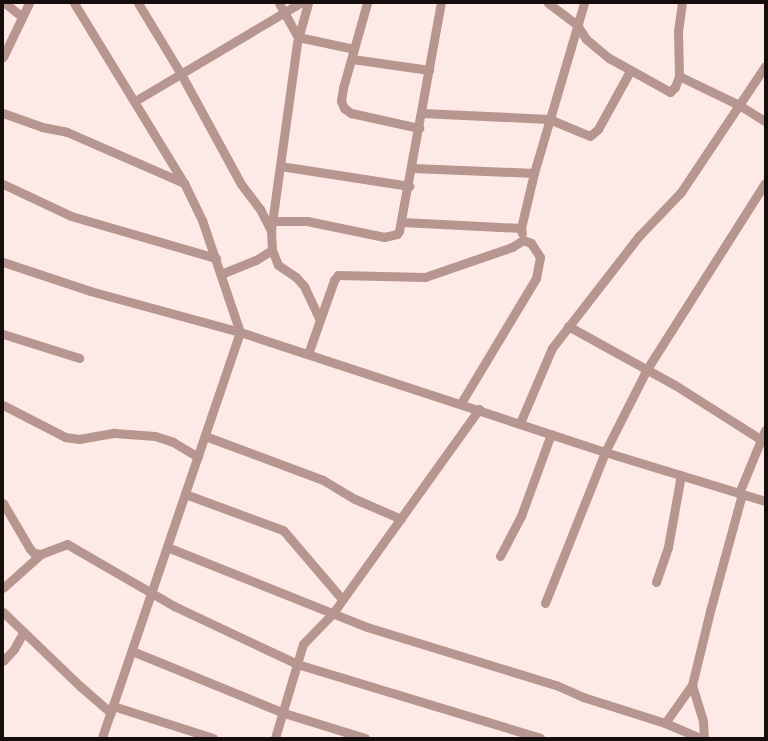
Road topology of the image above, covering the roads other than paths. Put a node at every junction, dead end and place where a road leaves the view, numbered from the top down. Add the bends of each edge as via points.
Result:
1 (5, 3) edge
2 (29, 3) edge
3 (138, 3) edge
4 (279, 3) edge
5 (300, 3) edge
6 (308, 3) edge
7 (367, 3) edge
8 (441, 3) edge
9 (548, 3) edge
10 (584, 3) edge
11 (682, 3) edge
12 (78, 5) edge
13 (284, 12) junction
14 (21, 16) junction
15 (577, 25) junction
16 (298, 37) junction
17 (354, 49) junction
18 (3, 57) edge
19 (352, 59) junction
20 (765, 66) edge
21 (429, 70) junction
22 (630, 71) junction
23 (182, 74) junction
24 (679, 76) junction
25 (135, 101) junction
26 (739, 105) junction
27 (3, 113) edge
28 (422, 113) junction
29 (549, 120) junction
30 (765, 121) edge
31 (419, 128) junction
32 (280, 166) junction
33 (412, 168) junction
34 (534, 173) junction
35 (765, 182) edge
36 (184, 183) junction
37 (3, 184) edge
38 (409, 186) junction
39 (273, 221) junction
40 (402, 222) junction
41 (521, 228) junction
42 (272, 231) junction
43 (523, 240) junction
44 (272, 250) junction
45 (216, 258) junction
46 (3, 262) edge
47 (221, 274) junction
48 (320, 318) junction
49 (568, 326) junction
50 (240, 332) junction
51 (3, 334) edge
52 (308, 354) junction
53 (80, 358) dead end
54 (647, 369) junction
55 (461, 404) junction
56 (3, 405) edge
57 (479, 409) junction
58 (520, 423) junction
59 (765, 430) edge
60 (551, 434) junction
61 (205, 436) junction
62 (760, 439) junction
63 (605, 452) junction
64 (198, 457) junction
65 (681, 475) junction
66 (185, 494) junction
67 (741, 494) junction
68 (765, 501) edge
69 (3, 503) edge
70 (400, 519) junction
71 (167, 547) junction
72 (41, 554) junction
73 (500, 556) dead end
74 (656, 582) dead end
75 (3, 588) edge
76 (151, 594) junction
77 (342, 599) junction
78 (545, 603) dead end
79 (3, 612) edge
80 (333, 613) junction
81 (23, 633) junction
82 (132, 650) junction
83 (3, 661) edge
84 (298, 664) junction
85 (692, 685) junction
86 (112, 709) junction
87 (284, 713) junction
88 (665, 723) junction
89 (102, 738) edge
90 (213, 738) edge
91 (275, 738) edge
92 (365, 738) edge
93 (540, 738) edge
94 (700, 738) edge
95 (704, 738) edge

1 - 14 street
2 - 14 street
3 - 23 street
4 - 13 street
5 - 13 street
6 - 16 street
7 - 17 street
8 - 21 street
9 - 15 street
10 - 15 street
11 - 24 street via 678,31
12 - 25 street
13 - 16 street
13 - 23 street
14 - 18 street
15 - 22 street via 589,42
15 - 29 street
16 - 17 street
16 - 32 street
17 - 19 street
19 - 21 street
19 - 31 street via 343,88 341,101 344,108 351,113
20 - 26 street
21 - 28 street
22 - 24 street via 670,92
22 - 29 street via 595,133 590,136
23 - 25 street
23 - 42 street via 241,184 260,209
24 - 26 street
25 - 36 street
26 - 30 street
26 - 49 street via 681,192 639,236
27 - 36 street via 42,127 67,132
28 - 29 street
28 - 31 street
29 - 34 street
31 - 33 street
32 - 38 street
32 - 39 street
33 - 34 street
33 - 38 street
34 - 41 street
35 - 54 street
36 - 45 street
37 - 45 street via 71,216 106,224 138,237
38 - 40 street
39 - 40 street via 307,221 384,237 396,234
39 - 42 street
40 - 41 street
41 - 43 street
42 - 44 street
43 - 48 street via 512,247 425,277 338,275
43 - 55 street via 531,243 540,257 536,278
44 - 47 street via 256,260
44 - 48 street via 278,265 304,286
45 - 47 street
46 - 50 street via 90,291
47 - 50 street
48 - 52 street
49 - 54 street
49 - 58 street via 552,348
50 - 52 street
50 - 61 street
51 - 53 street
52 - 55 street
54 - 62 street
54 - 63 street
55 - 57 street
56 - 64 street via 65,437 80,439 128,433 155,436 173,442
57 - 58 street
57 - 70 street
58 - 60 street
59 - 62 street
60 - 63 street
60 - 73 street via 521,516
61 - 64 street
61 - 70 street via 323,480 355,499
62 - 67 street
63 - 65 street
63 - 78 street
64 - 66 street
65 - 67 street
65 - 74 street via 668,547
66 - 71 street
66 - 77 street via 283,530
67 - 68 street
67 - 85 street
69 - 72 street via 30,550
70 - 77 street
71 - 76 street
71 - 80 street
72 - 75 street
72 - 76 street via 67,544
76 - 82 street
76 - 84 street
77 - 80 street
79 - 81 street
80 - 84 street via 303,644
80 - 88 street via 385,634 556,685 583,697
81 - 83 street
81 - 86 street
82 - 86 street
82 - 87 street
84 - 87 street
84 - 93 street
85 - 88 street
85 - 95 street via 703,721
86 - 89 street
86 - 90 street
87 - 91 street
87 - 92 street
88 - 94 street

